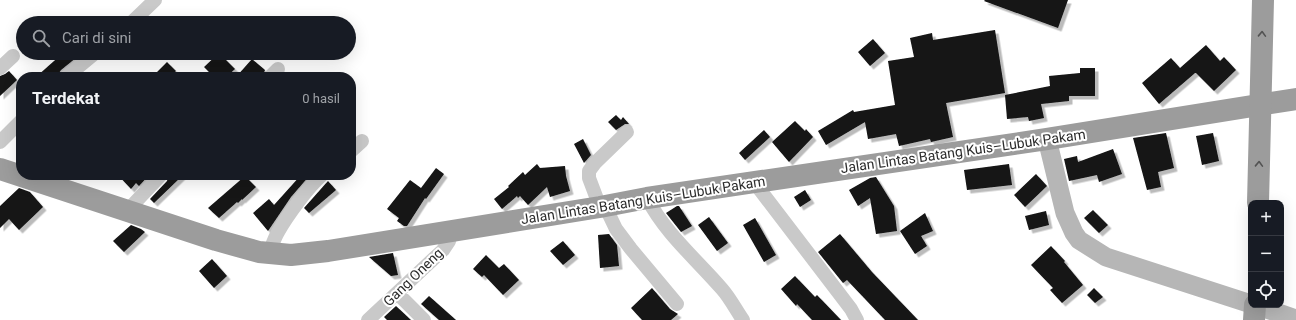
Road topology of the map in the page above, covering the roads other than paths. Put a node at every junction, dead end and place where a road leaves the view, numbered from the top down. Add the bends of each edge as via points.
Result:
1 (155, 0) edge
2 (1263, 0) edge
3 (138, 16) edge
4 (13, 56) dead end
5 (87, 60) edge
6 (0, 68) edge
7 (72, 72) edge
8 (1296, 99) edge
9 (16, 126) edge
10 (627, 132) dead end
11 (1047, 140) junction
12 (362, 141) dead end
13 (0, 142) edge
14 (356, 146) edge
15 (0, 169) edge
16 (16, 174) edge
17 (33, 180) edge
18 (156, 180) edge
19 (317, 180) edge
20 (754, 182) junction
21 (647, 198) junction
22 (1258, 200) edge
23 (602, 207) junction
24 (127, 211) junction
25 (452, 231) junction
26 (269, 253) junction
27 (397, 293) junction
28 (1248, 303) edge
29 (677, 304) dead end
30 (1255, 308) edge
31 (1264, 308) edge
32 (1296, 319) edge
33 (368, 320) edge
34 (424, 320) edge
35 (742, 320) edge
36 (857, 320) edge
37 (1254, 320) edge

1 - 3 street
22 -> 2 highway, bridge
4 - 6 street
5 - 7 street
8 - 11 highway, Jalan Lintas Batang Kuis–Lubuk Pakam
9 - 13 street
10 - 23 street via 589,171 589,178
11 - 20 highway, Jalan Lintas Batang Kuis–Lubuk Pakam
11 - 28 main road via 1065,213 1079,240 1106,258
12 - 14 street
15 - 16 highway, Jalan Lintas Batang Kuis–Lubuk Pakam
17 - 24 highway, Jalan Lintas Batang Kuis–Lubuk Pakam
18 - 24 street
19 - 26 street via 278,232
20 - 21 highway, Jalan Lintas Batang Kuis–Lubuk Pakam
20 - 36 street
21 - 23 highway, Jalan Lintas Batang Kuis–Lubuk Pakam
21 - 35 street via 677,240 723,290
23 - 25 highway, Jalan Lintas Batang Kuis–Lubuk Pakam
23 - 29 street via 616,229
24 - 26 highway, Jalan Lintas Batang Kuis–Lubuk Pakam via 216,240
25 - 26 highway, Jalan Lintas Batang Kuis–Lubuk Pakam via 290,255
25 - 27 street, Gang Oneng via 443,250
27 - 33 street, Gang Oneng
27 - 34 street
30 - 37 highway
31 - 32 main road

